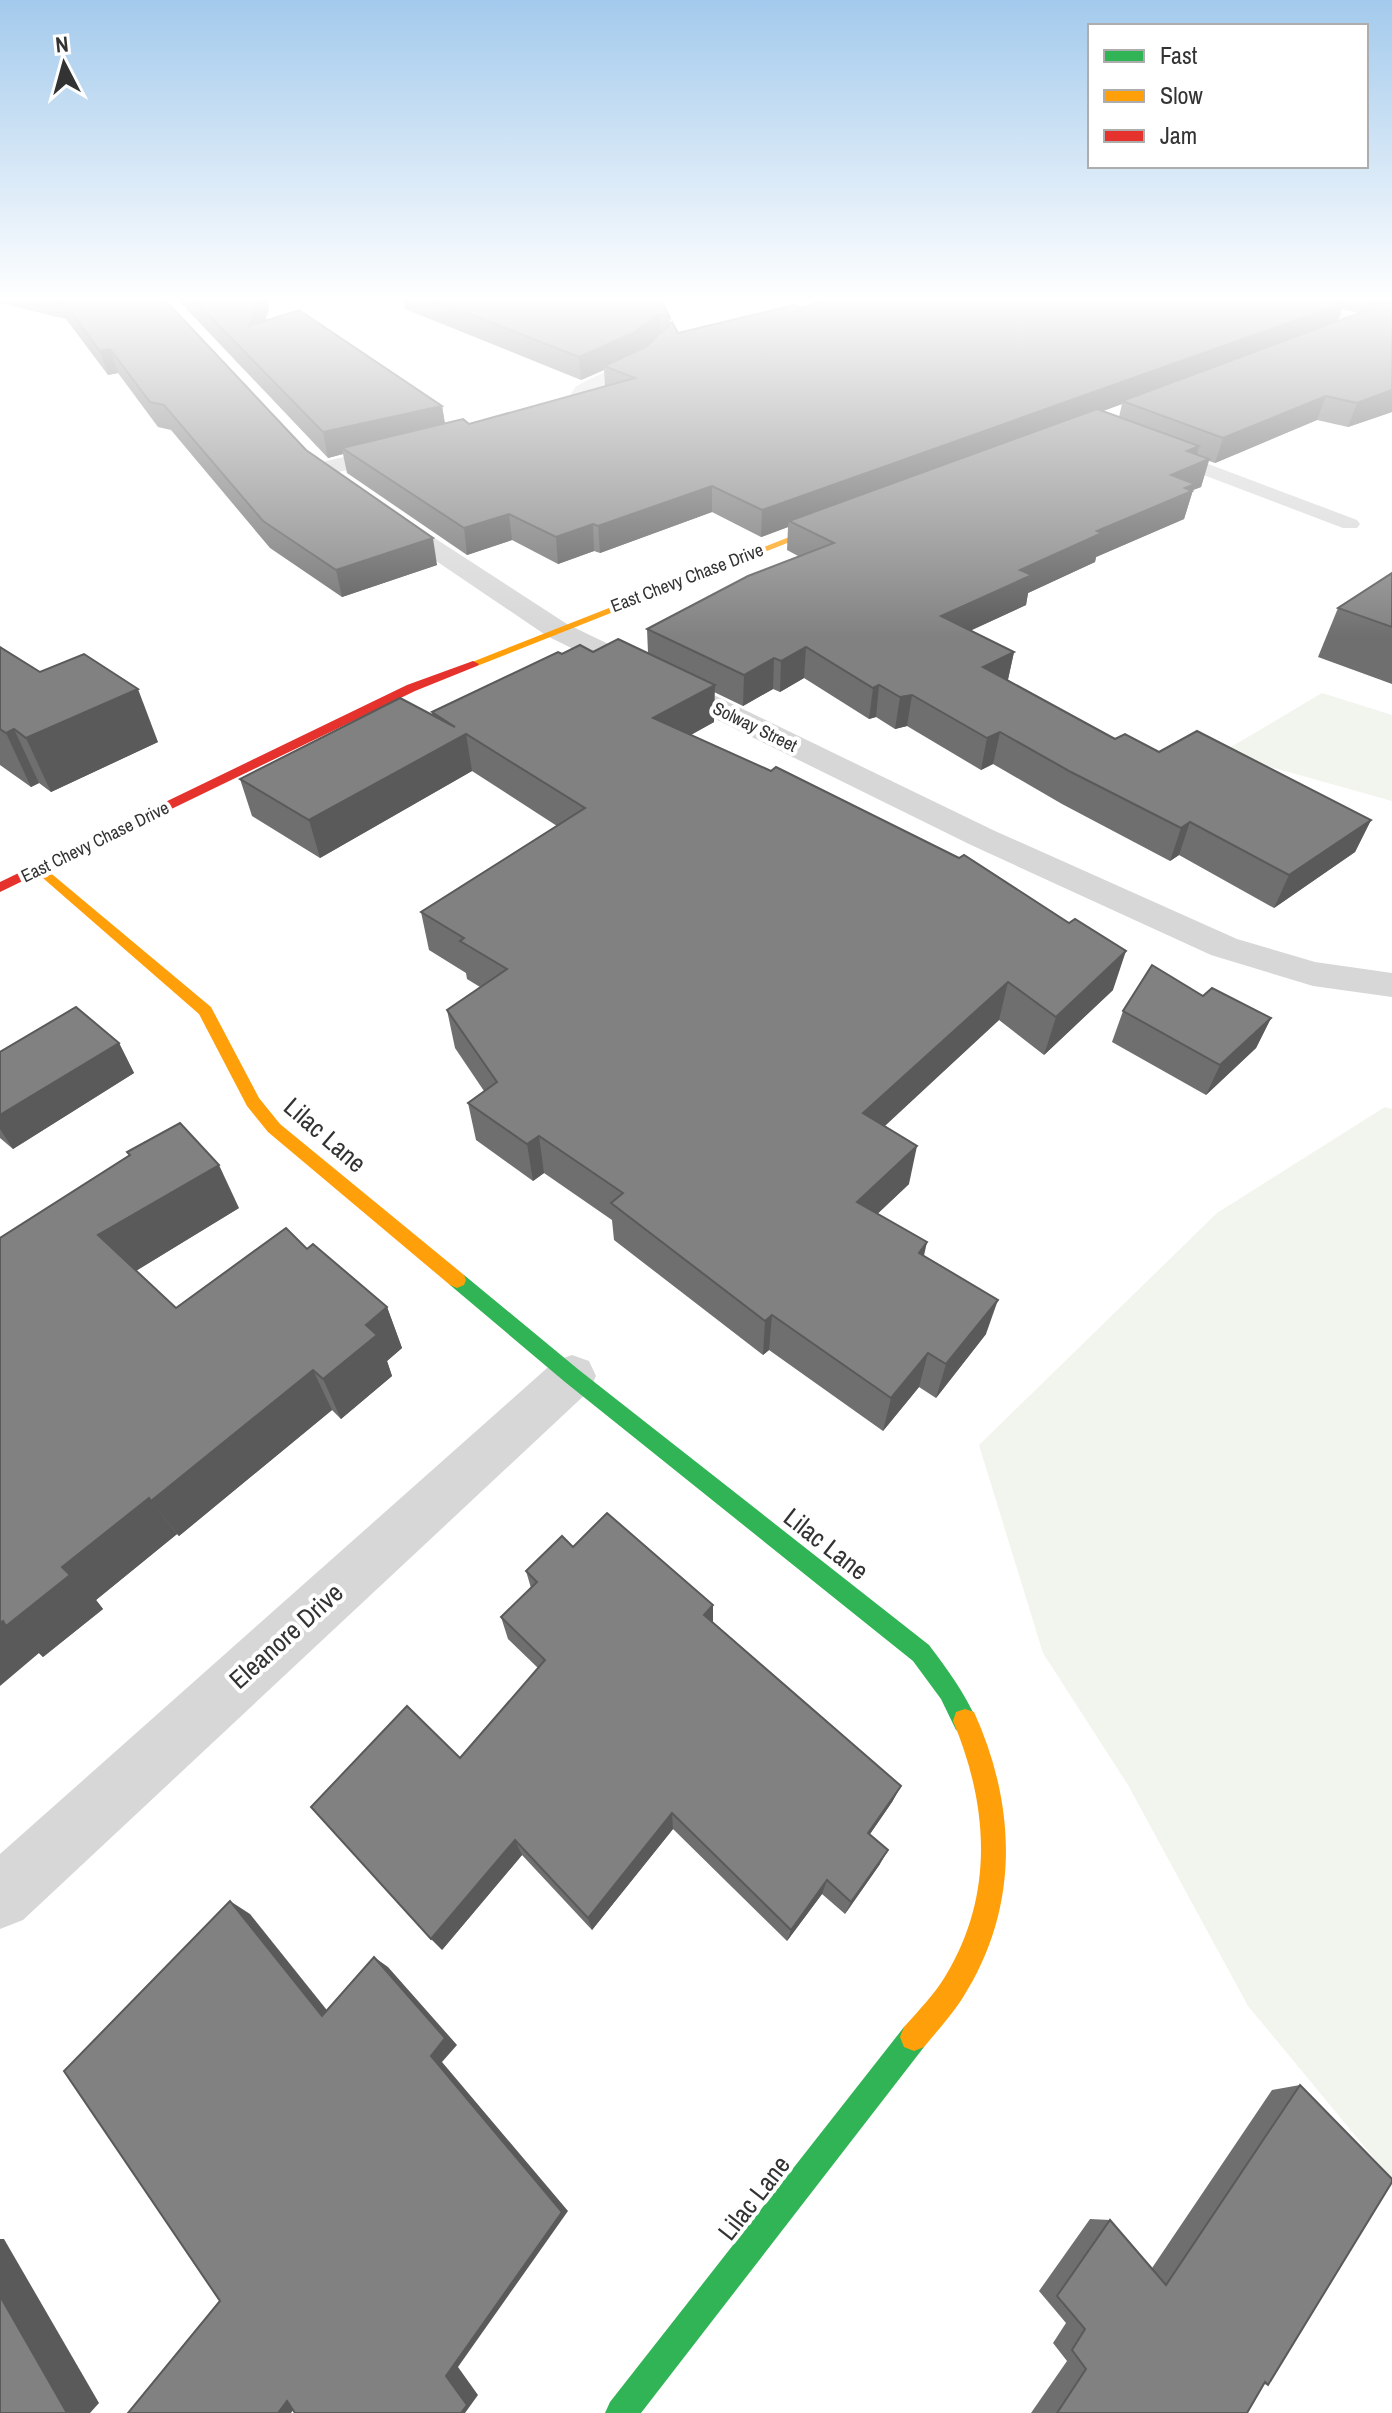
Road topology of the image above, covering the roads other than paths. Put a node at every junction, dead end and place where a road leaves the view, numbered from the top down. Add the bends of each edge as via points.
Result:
1 (430, 443) edge
2 (1143, 445) edge
3 (302, 446) edge
4 (322, 469) junction
5 (856, 514) edge
6 (1350, 524) dead end
7 (557, 630) junction
8 (41, 869) junction
9 (0, 888) edge
10 (1392, 985) edge
11 (572, 1376) junction
12 (0, 1897) edge
13 (621, 2413) edge

1 - 4 street
2 - 6 lane
3 - 4 street, Solway Street
4 - 7 street, Solway Street
5 - 7 street, East Chevy Chase Drive
7 - 8 street, East Chevy Chase Drive via 373,706
7 - 10 street, Solway Street via 983,838 1224,947 1313,974
8 - 9 street, East Chevy Chase Drive
8 - 11 street, Lilac Lane via 205,1011 253,1102 274,1128
11 - 12 street, Eleanore Drive
11 - 13 street, Lilac Lane via 921,1653 946,1684 980,1749 991,1786 995,1847 987,1908 959,1980

